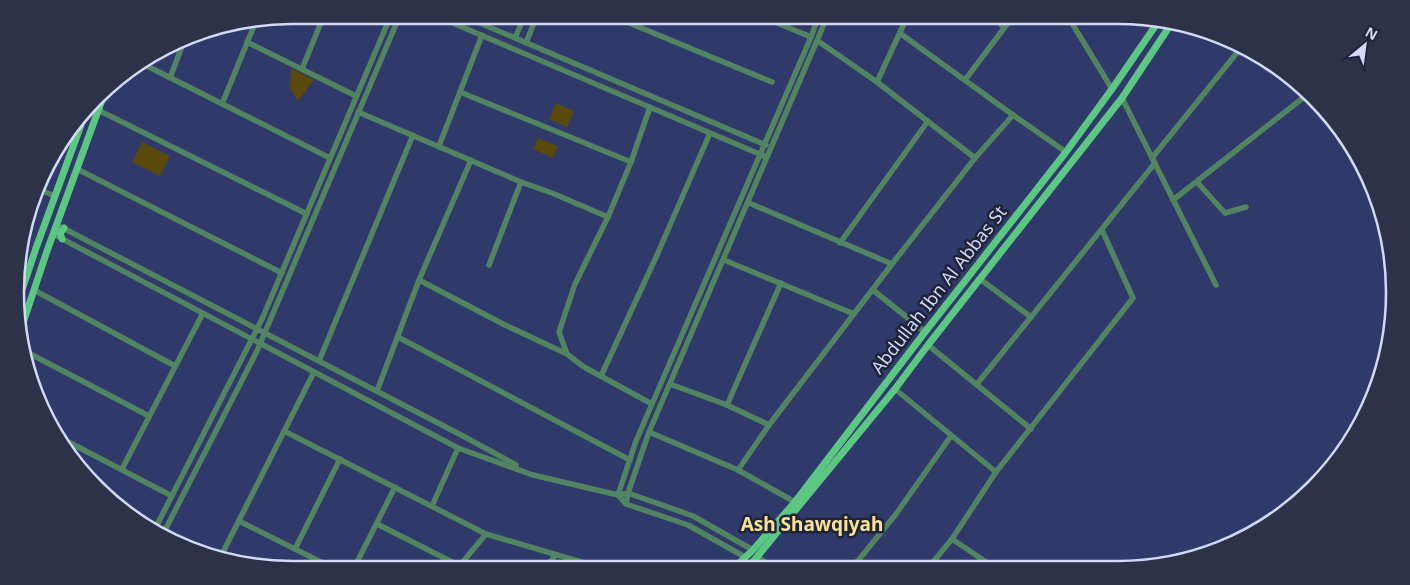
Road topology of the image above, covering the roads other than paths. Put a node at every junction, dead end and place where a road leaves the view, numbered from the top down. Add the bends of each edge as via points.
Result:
1 (320, 24) edge
2 (386, 24) edge
3 (396, 24) edge
4 (456, 24) edge
5 (482, 24) edge
6 (521, 24) edge
7 (533, 24) edge
8 (632, 24) edge
9 (779, 24) edge
10 (815, 24) edge
11 (824, 24) edge
12 (904, 24) edge
13 (1001, 24) edge
14 (1007, 24) edge
15 (1072, 24) edge
16 (1155, 26) edge
17 (254, 27) edge
18 (1004, 28) junction
19 (1168, 29) edge
20 (900, 34) junction
21 (482, 35) junction
22 (810, 37) junction
23 (515, 38) junction
24 (818, 40) junction
25 (248, 42) junction
26 (526, 43) junction
27 (181, 48) edge
28 (1238, 52) edge
29 (147, 66) edge
30 (302, 69) junction
31 (170, 78) junction
32 (965, 80) junction
33 (772, 82) dead end
34 (877, 82) junction
35 (1112, 89) junction
36 (460, 92) junction
37 (356, 96) junction
38 (1122, 98) junction
39 (1303, 98) edge
40 (100, 104) edge
41 (222, 104) junction
42 (650, 107) junction
43 (98, 110) junction
44 (358, 112) junction
45 (1013, 115) junction
46 (928, 121) junction
47 (78, 130) edge
48 (710, 133) junction
49 (413, 135) junction
50 (764, 145) junction
51 (439, 146) junction
52 (772, 148) junction
53 (1066, 152) junction
54 (760, 154) junction
55 (768, 157) junction
56 (330, 158) junction
57 (975, 158) junction
58 (471, 160) junction
59 (1153, 161) junction
60 (631, 162) junction
61 (77, 168) junction
62 (521, 182) junction
63 (1197, 182) junction
64 (43, 191) edge
65 (55, 196) junction
66 (1173, 200) junction
67 (749, 203) junction
68 (1246, 207) dead end
69 (307, 214) junction
70 (608, 217) junction
71 (56, 224) junction
72 (64, 228) junction
73 (1102, 230) junction
74 (53, 234) junction
75 (62, 239) junction
76 (840, 243) junction
77 (724, 260) junction
78 (892, 264) junction
79 (489, 265) dead end
80 (25, 267) edge
81 (29, 268) junction
82 (282, 273) junction
83 (980, 279) junction
84 (420, 280) junction
85 (781, 283) junction
86 (24, 284) edge
87 (1216, 285) dead end
88 (34, 290) junction
89 (873, 290) junction
90 (202, 313) junction
91 (854, 314) junction
92 (1031, 317) junction
93 (25, 318) edge
94 (258, 329) junction
95 (925, 332) junction
96 (264, 333) junction
97 (398, 337) junction
98 (252, 339) junction
99 (260, 343) junction
100 (928, 345) junction
101 (566, 354) junction
102 (31, 355) edge
103 (319, 362) junction
104 (175, 366) junction
105 (314, 372) junction
106 (601, 376) junction
107 (670, 384) junction
108 (977, 384) junction
109 (895, 389) junction
110 (377, 392) junction
111 (652, 404) junction
112 (727, 405) junction
113 (150, 416) junction
114 (768, 425) junction
115 (1031, 429) junction
116 (284, 431) junction
117 (649, 432) junction
118 (951, 436) junction
119 (69, 442) edge
120 (458, 448) junction
121 (340, 459) junction
122 (630, 460) junction
123 (122, 469) junction
124 (738, 470) junction
125 (996, 472) junction
126 (533, 475) junction
127 (395, 488) junction
128 (628, 493) junction
129 (618, 495) junction
130 (172, 496) junction
131 (795, 502) junction
132 (626, 504) junction
133 (432, 506) junction
134 (239, 521) junction
135 (376, 524) junction
136 (157, 525) edge
137 (165, 529) edge
138 (486, 534) junction
139 (952, 539) junction
140 (295, 549) junction
141 (753, 550) junction
142 (223, 552) edge
143 (556, 555) junction
144 (746, 557) junction
145 (758, 557) junction
146 (319, 561) edge
147 (358, 561) edge
148 (445, 561) edge
149 (464, 561) edge
150 (550, 561) edge
151 (577, 561) edge
152 (742, 561) edge
153 (754, 561) edge
154 (763, 561) edge
155 (858, 561) edge
156 (934, 561) edge
157 (985, 561) edge

1 - 30 street
2 - 37 street
3 - 44 street
4 - 21 street
5 - 23 street
6 - 23 street
7 - 26 street
8 - 33 street
9 - 22 street
10 - 22 street
11 - 24 street
12 - 20 street
13 - 18 street
14 - 18 street
15 - 35 street
16 - 35 main road, Abdullah Ibn Al Abbas St
17 - 25 street
18 - 32 street
19 - 38 main road, Abdullah Ibn Al Abbas St
20 - 32 street
20 - 34 street
21 - 36 street
21 - 42 street
22 - 50 street
23 - 26 street
24 - 34 street
24 - 52 street
25 - 30 street
25 - 41 street
26 - 50 street
27 - 31 street
28 - 59 street
29 - 31 street
30 - 37 street
31 - 41 street
32 - 45 street
34 - 46 street
35 - 53 main road, Abdullah Ibn Al Abbas St
36 - 51 street
36 - 60 street
37 - 56 street
38 - 59 street
38 - 83 main road, Abdullah Ibn Al Abbas St
39 - 63 street
40 - 43 main road
41 - 56 street
42 - 48 street
42 - 60 street
43 - 61 main road
43 - 69 street
44 - 49 street
44 - 96 street
45 - 53 street
45 - 57 street
46 - 57 street
46 - 76 street
47 - 65 main road
48 - 54 street
48 - 106 street
49 - 51 street
49 - 103 street
50 - 52 street
50 - 54 street
51 - 58 street
52 - 55 street
53 - 95 main road, Abdullah Ibn Al Abbas St
54 - 55 street
54 - 111 street
55 - 67 street
56 - 69 street
57 - 78 street
58 - 62 street
58 - 84 street
59 - 66 street
59 - 73 street
60 - 70 street
61 - 71 main road
61 - 82 street
62 - 70 street
62 - 79 street
63 - 66 street
63 - 68 street via 1225,213
64 - 65 street
65 - 81 main road
66 - 87 street
67 - 76 street
67 - 77 street
69 - 82 street
70 - 101 street via 575,284 559,332
71 - 72 street
71 - 74 main road
72 - 75 main road via 60,233
72 - 94 street
73 - 92 street
73 - 115 street via 1133,298
74 - 75 street
74 - 88 main road
75 - 90 street
76 - 78 street
77 - 85 street
77 - 107 street
78 - 89 street
80 - 81 street
81 - 86 main road
82 - 94 street
83 - 92 street
83 - 100 main road, Abdullah Ibn Al Abbas St
84 - 97 street
84 - 101 street
85 - 91 street
85 - 112 street
88 - 93 main road
88 - 104 street
89 - 91 street
89 - 95 street
90 - 98 street
90 - 104 street
91 - 114 street
92 - 108 street
94 - 96 street
94 - 98 street
95 - 131 main road, Abdullah Ibn Al Abbas St
96 - 99 street
96 - 103 street
97 - 110 street
97 - 122 street
98 - 99 street
98 - 130 street
99 - 105 street
99 - 137 street
100 - 108 street
100 - 109 main road, Abdullah Ibn Al Abbas St
101 - 106 street
102 - 113 street
103 - 110 street
104 - 113 street
105 - 116 street
105 - 120 street
106 - 111 street
107 - 112 street
107 - 117 street
108 - 115 street
109 - 118 street
109 - 145 main road, Abdullah Ibn Al Abbas St
110 - 126 street
111 - 122 street
112 - 114 street
113 - 123 street
114 - 124 street
115 - 125 street
116 - 121 street
116 - 134 street
117 - 124 street
117 - 128 street
118 - 125 street
118 - 155 street via 896,514
119 - 123 street
120 - 126 street
120 - 133 street
121 - 127 street
121 - 140 street
122 - 129 street
123 - 130 street
124 - 131 street
125 - 139 street
126 - 129 street
127 - 133 street
127 - 135 street
128 - 129 street
128 - 132 street
128 - 141 street via 693,516
129 - 132 street
130 - 136 street
131 - 141 main road, Abdullah Ibn Al Abbas St
132 - 144 street via 688,526
133 - 138 street
134 - 140 street
134 - 142 street
135 - 147 street
135 - 148 street
138 - 143 street
138 - 149 street
139 - 156 street
139 - 157 street
140 - 146 street
141 - 144 main road, Abdullah Ibn Al Abbas St
143 - 150 street
143 - 151 street
144 - 152 main road, Abdullah Ibn Al Abbas St
145 - 153 main road, Abdullah Ibn Al Abbas St
145 - 154 street

